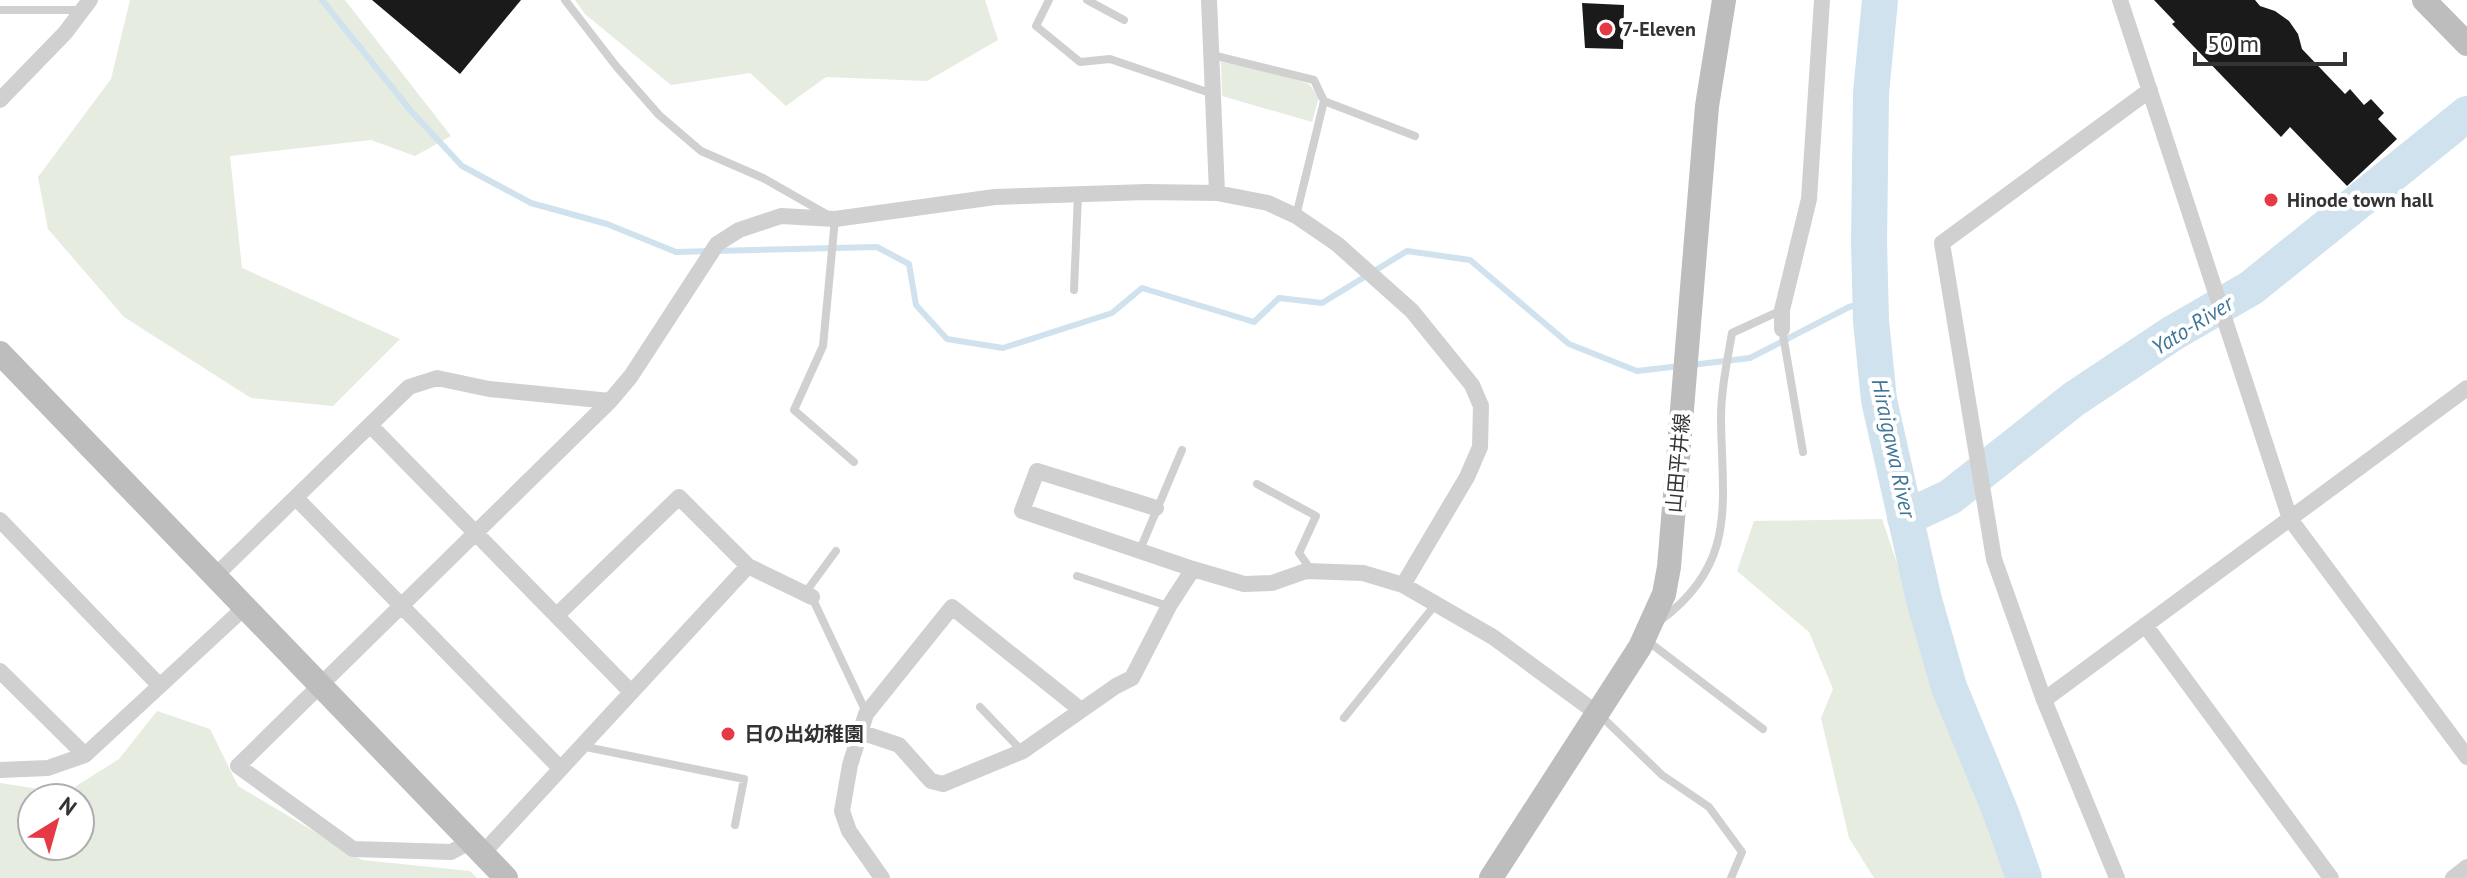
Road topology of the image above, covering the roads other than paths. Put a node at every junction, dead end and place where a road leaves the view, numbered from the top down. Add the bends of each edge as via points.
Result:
1 (565, 0) edge
2 (1049, 0) edge
3 (1087, 0) edge
4 (1209, 0) edge
5 (1724, 0) edge
6 (1822, 0) edge
7 (2120, 0) edge
8 (2424, 0) edge
9 (86, 5) edge
10 (0, 10) edge
11 (1124, 20) dead end
12 (2465, 38) edge
13 (1211, 54) junction
14 (2150, 90) junction
15 (1213, 94) junction
16 (0, 100) edge
17 (1324, 101) junction
18 (1415, 136) dead end
19 (1217, 193) junction
20 (1078, 195) junction
21 (1296, 216) junction
22 (835, 219) junction
23 (1074, 290) dead end
24 (1782, 319) junction
25 (2, 358) edge
26 (2467, 388) edge
27 (610, 401) junction
28 (370, 425) junction
29 (1182, 450) dead end
30 (1803, 452) dead end
31 (854, 462) dead end
32 (1257, 484) dead end
33 (296, 498) junction
34 (1156, 508) junction
35 (2290, 519) junction
36 (0, 520) edge
37 (475, 533) junction
38 (836, 551) dead end
39 (1139, 552) junction
40 (748, 566) junction
41 (1193, 569) junction
42 (1312, 571) junction
43 (1077, 576) dead end
44 (214, 577) junction
45 (1403, 585) junction
46 (812, 597) junction
47 (1436, 604) junction
48 (402, 606) junction
49 (1169, 606) junction
50 (244, 608) junction
51 (557, 615) junction
52 (2145, 625) junction
53 (1648, 633) junction
54 (0, 671) edge
55 (159, 685) junction
56 (320, 686) junction
57 (630, 691) junction
58 (2044, 700) junction
59 (980, 707) dead end
60 (1081, 710) junction
61 (866, 714) junction
62 (1598, 714) junction
63 (1344, 718) dead end
64 (1763, 729) dead end
65 (860, 732) junction
66 (581, 745) junction
67 (1023, 751) junction
68 (85, 755) junction
69 (2467, 757) edge
70 (560, 768) junction
71 (0, 770) edge
72 (735, 825) dead end
73 (476, 848) junction
74 (2467, 867) edge
75 (506, 878) edge
76 (882, 878) edge
77 (1491, 878) edge
78 (1731, 878) edge
79 (2117, 878) edge
80 (2331, 878) edge
81 (2453, 878) edge

1 - 22 lane via 659,115 701,151
2 - 15 lane via 1036,26 1080,62 1110,59
3 - 11 lane
4 - 13 street
5 - 53 main road, 山田平井線 via 1707,106 1669,567
6 - 24 street via 1809,199
7 - 14 street
8 - 12 main road
9 - 10 lane
9 - 16 street
13 - 15 street
13 - 17 lane via 1314,80
14 - 35 street
14 - 58 street via 1942,243 1994,559
15 - 19 street
17 - 18 lane
17 - 21 lane
19 - 20 street
19 - 21 street via 1268,203
20 - 22 street via 995,197
20 - 23 lane
21 - 45 street via 1412,311 1472,385 1481,406 1480,447 1467,477
22 - 27 street via 781,216 739,230 717,244
22 - 31 lane via 823,346 794,410
24 - 30 lane
24 - 53 lane via 1732,333 1721,416 1724,493 1717,546 1682,604
25 - 44 main road
26 - 35 street
27 - 28 street via 489,389 437,378 409,387
27 - 37 street
28 - 33 street
28 - 37 street
29 - 34 lane
32 - 42 lane via 1316,516 1299,553
33 - 44 street
33 - 48 street
34 - 39 lane
34 - 39 street via 1037,471 1022,511
35 - 52 street
35 - 69 street
36 - 55 street
37 - 48 street
37 - 51 street
38 - 46 lane via 808,589
39 - 41 street
40 - 46 street
40 - 51 street via 679,497
40 - 57 street
41 - 42 street via 1244,584 1272,583
41 - 49 street
42 - 45 street via 1363,573
43 - 49 lane
44 - 50 main road
45 - 47 street
46 - 61 lane
47 - 62 street via 1493,637
47 - 63 lane
48 - 56 street
48 - 70 street
49 - 60 street via 1132,678
50 - 55 street
50 - 56 main road
51 - 57 street
52 - 58 street
52 - 80 street
53 - 62 main road, 山田平井線
53 - 64 lane
54 - 68 street
55 - 68 street
56 - 73 main road
56 - 73 street via 238,766 353,849
57 - 66 street
58 - 79 street
59 - 67 lane
60 - 61 street via 952,607
60 - 67 street
61 - 65 street
62 - 77 main road, 山田平井線
62 - 78 lane via 1662,775 1709,807 1742,852
65 - 67 street via 899,745 931,781 943,784
65 - 76 street via 842,811 849,831
66 - 70 street
66 - 72 lane via 744,779
68 - 71 street via 48,768
70 - 73 street
73 - 75 main road
74 - 81 street

